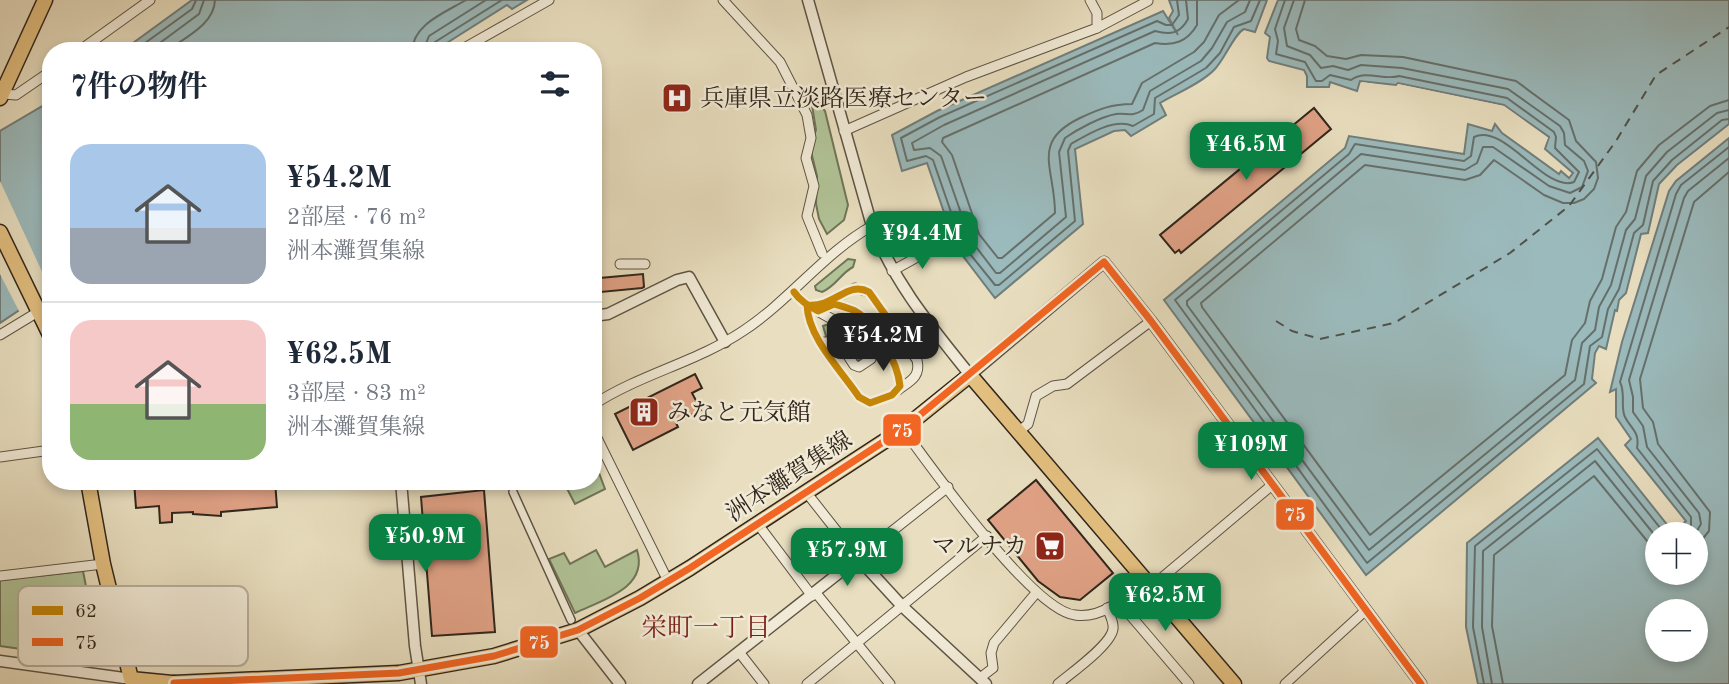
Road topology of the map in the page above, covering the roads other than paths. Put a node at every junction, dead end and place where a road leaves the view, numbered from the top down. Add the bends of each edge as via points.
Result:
1 (45, 0) edge
2 (150, 0) edge
3 (549, 0) edge
4 (723, 0) edge
5 (808, 0) edge
6 (1090, 0) edge
7 (1148, 1) edge
8 (1097, 28) junction
9 (92, 42) edge
10 (475, 42) edge
11 (42, 77) edge
12 (2, 96) edge
13 (845, 131) junction
14 (872, 226) junction
15 (0, 232) edge
16 (939, 245) dead end
17 (822, 253) dead end
18 (620, 264) dead end
19 (645, 264) dead end
20 (892, 271) junction
21 (794, 292) junction
22 (42, 302) edge
23 (807, 304) junction
24 (42, 309) edge
25 (818, 311) junction
26 (602, 315) edge
27 (1151, 321) junction
28 (0, 335) edge
29 (725, 342) junction
30 (821, 342) junction
31 (970, 375) junction
32 (898, 390) junction
33 (602, 401) edge
34 (902, 429) junction
35 (1018, 432) junction
36 (602, 448) edge
37 (42, 451) edge
38 (0, 457) edge
39 (1272, 485) junction
40 (948, 487) junction
41 (90, 490) edge
42 (402, 490) edge
43 (513, 492) dead end
44 (806, 492) junction
45 (757, 523) junction
46 (987, 536) junction
47 (858, 558) junction
48 (103, 564) junction
49 (0, 576) edge
50 (668, 581) junction
51 (1147, 583) junction
52 (108, 586) edge
53 (1036, 593) junction
54 (814, 594) junction
55 (1119, 602) junction
56 (902, 606) junction
57 (1107, 608) junction
58 (1366, 610) junction
59 (575, 625) junction
60 (857, 643) junction
61 (739, 652) junction
62 (0, 661) edge
63 (18, 663) edge
64 (36, 666) edge
65 (128, 666) edge
66 (400, 673) junction
67 (420, 677) edge
68 (131, 679) junction
69 (983, 681) edge
70 (174, 683) edge
71 (189, 684) edge
72 (355, 684) edge
73 (620, 684) edge
74 (698, 684) edge
75 (764, 684) edge
76 (807, 684) edge
77 (890, 684) edge
78 (1058, 684) edge
79 (1189, 684) edge
80 (1234, 684) edge
81 (1285, 684) edge
82 (1421, 684) edge

1 - 12 main road
2 - 9 street
3 - 10 street
4 - 17 street via 780,62 807,115 811,138 806,158 814,186 807,216
5 - 13 street
6 - 8 street via 1097,13
7 - 8 street
8 - 13 street via 966,76
11 - 12 street via 16,95
13 - 14 street
14 - 20 street
14 - 21 street
15 - 22 main road
16 - 20 street
18 - 19 street
20 - 31 street
21 - 23 street
21 - 29 street
23 - 25 street
23 - 30 street via 808,318
23 - 32 street via 821,306 855,288 869,292 917,360 916,377
24 - 28 street
25 - 30 street via 856,330 871,359 859,367 839,342
25 - 32 street via 834,304 855,310 868,321 894,361
26 - 29 street via 689,277
27 - 31 street via 1104,262
27 - 35 street via 1067,384 1036,396 1028,424
27 - 39 street
29 - 33 street
30 - 32 street via 859,397 870,404
31 - 34 main road, 洲本灘賀集線
31 - 35 main road
34 - 40 street
34 - 44 main road, 洲本灘賀集線
35 - 51 main road
36 - 50 street
37 - 38 street
39 - 51 street
39 - 58 street
40 - 46 street
40 - 47 street
41 - 48 main road
42 - 67 street
43 - 59 street
44 - 45 main road, 洲本灘賀集線
44 - 47 street
45 - 50 main road, 洲本灘賀集線
45 - 54 street
46 - 53 street
46 - 56 street
47 - 54 street
47 - 56 street
48 - 49 street
48 - 52 main road
50 - 59 main road, 洲本灘賀集線
51 - 55 street
51 - 80 main road
53 - 57 street via 1073,615
53 - 69 street via 994,643 993,668
54 - 60 street
54 - 61 street
55 - 57 street
55 - 79 street
56 - 60 street
56 - 69 street
57 - 78 street via 1113,631 1107,642
58 - 81 street
58 - 82 street
59 - 67 main road, 洲本灘賀集線 via 517,650
59 - 73 street
60 - 76 street
60 - 77 street
61 - 74 street
61 - 75 street
62 - 63 street
64 - 68 street
65 - 68 main road
66 - 67 main road, 洲本灘賀集線
66 - 70 main road, 洲本灘賀集線
66 - 72 main road, 洲本灘賀集線
68 - 70 main road, 洲本灘賀集線
70 - 71 main road, 洲本灘賀集線

